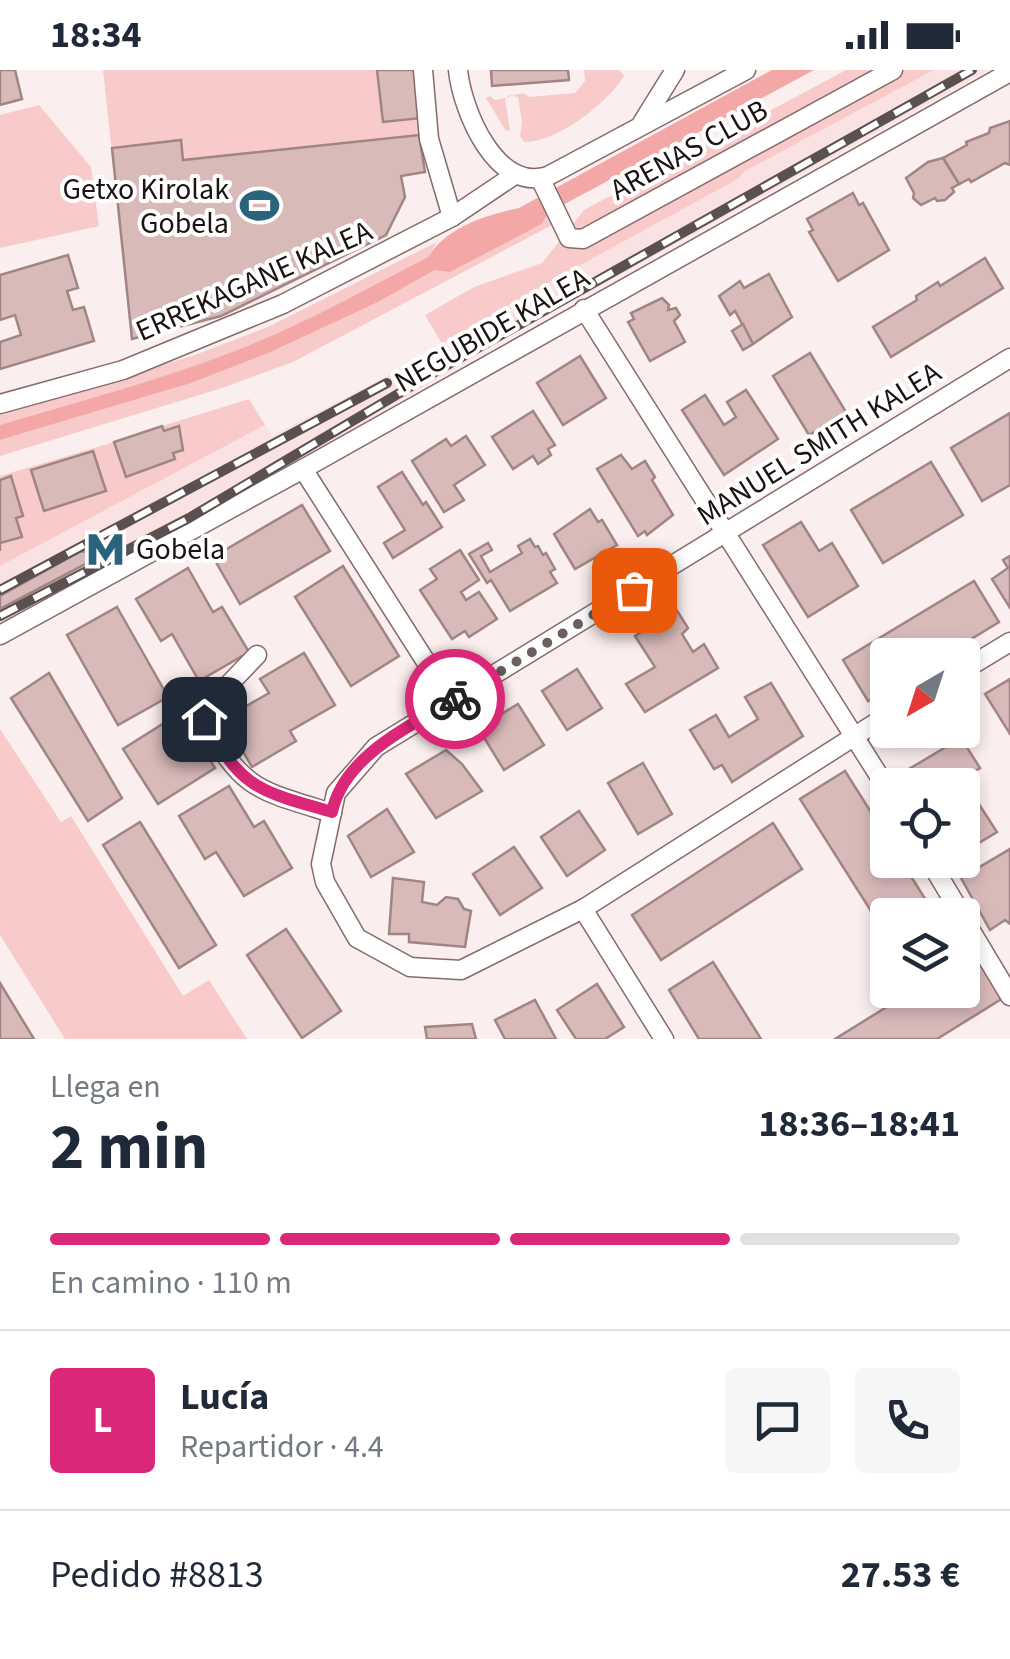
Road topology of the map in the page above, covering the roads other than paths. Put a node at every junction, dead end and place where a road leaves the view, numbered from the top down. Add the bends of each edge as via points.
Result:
1 (423, 70) edge
2 (458, 70) edge
3 (675, 70) edge
4 (746, 70) edge
5 (893, 70) edge
6 (1010, 72) edge
7 (642, 123) junction
8 (532, 180) junction
9 (452, 217) junction
10 (584, 309) junction
11 (1010, 358) edge
12 (0, 404) edge
13 (303, 469) junction
14 (726, 534) junction
15 (0, 635) edge
16 (1010, 642) edge
17 (257, 655) dead end
18 (980, 660) edge
19 (451, 701) junction
20 (870, 726) edge
21 (855, 735) junction
22 (875, 768) edge
23 (332, 812) junction
24 (582, 909) junction
25 (980, 945) edge
26 (1010, 996) edge
27 (664, 1039) edge

1 - 9 street via 429,139
2 - 8 street, ARENAS CLUB via 472,121 496,160
3 - 7 street
4 - 7 street, ERREKAGANE KALEA
5 - 8 street, ARENAS CLUB via 583,239 569,238
6 - 10 street, NEGUBIDE KALEA
7 - 8 street, ERREKAGANE KALEA
8 - 9 street, ERREKAGANE KALEA
9 - 12 street, ERREKAGANE KALEA via 284,304 122,370
10 - 13 street, NEGUBIDE KALEA
10 - 14 street
11 - 14 street, MANUEL SMITH KALEA
13 - 15 street, NEGUBIDE KALEA
13 - 19 street
14 - 19 street, MANUEL SMITH KALEA
14 - 21 street
16 - 18 street
17 - 23 street via 208,705 204,719 238,774 259,789
19 - 23 street, MANUEL SMITH KALEA via 376,747 336,792
20 - 21 street, MANUEL SMITH KALEA
21 - 22 street
21 - 24 street, MANUEL SMITH KALEA
23 - 24 street, MANUEL SMITH KALEA via 321,864 324,882 357,938 410,966 461,970
24 - 27 street
25 - 26 street

